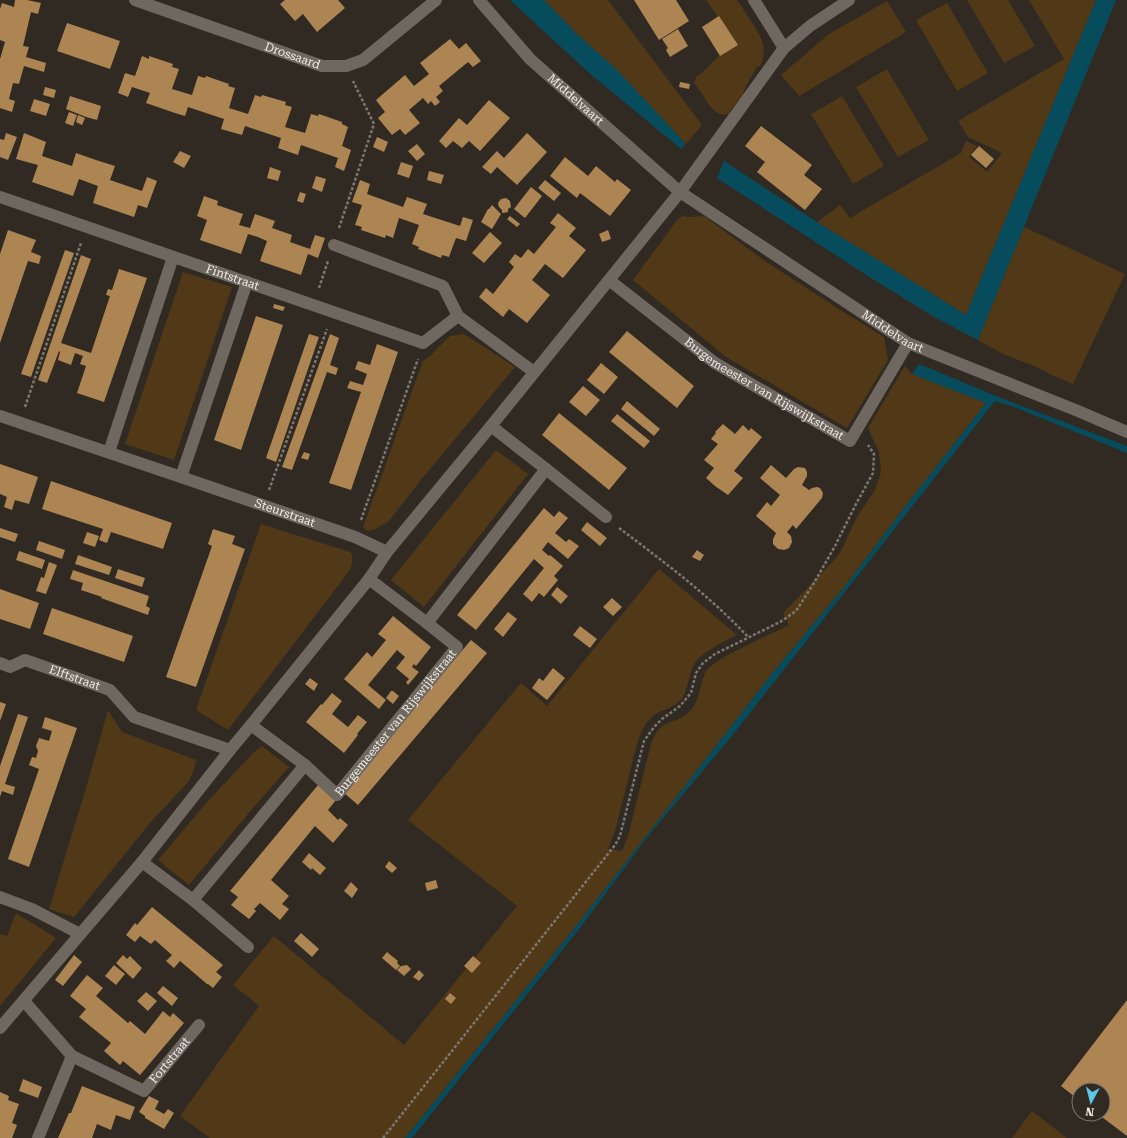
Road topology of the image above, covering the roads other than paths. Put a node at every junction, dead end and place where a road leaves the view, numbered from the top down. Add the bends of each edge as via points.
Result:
1 (135, 0) edge
2 (436, 0) edge
3 (479, 0) edge
4 (754, 0) edge
5 (849, 0) edge
6 (784, 48) junction
7 (680, 192) junction
8 (0, 197) edge
9 (334, 245) road end
10 (173, 257) junction
11 (609, 280) junction
12 (247, 282) junction
13 (458, 316) junction
14 (908, 343) junction
15 (534, 372) junction
16 (0, 416) edge
17 (491, 426) junction
18 (1127, 432) edge
19 (109, 452) junction
20 (546, 469) junction
21 (181, 477) junction
22 (606, 517) road end
23 (387, 552) junction
24 (369, 579) junction
25 (427, 623) junction
26 (0, 663) edge
27 (251, 725) junction
28 (230, 750) junction
29 (305, 765) junction
30 (142, 862) junction
31 (0, 898) edge
32 (193, 900) junction
33 (80, 934) junction
34 (248, 947) dead end
35 (24, 1001) junction
36 (199, 1025) dead end
37 (0, 1028) edge
38 (72, 1056) junction
39 (38, 1138) edge

1 - 2 street, Drossaard via 322,66 346,66 363,60
3 - 7 street, Middelvaart via 530,59
4 - 6 street
5 - 6 street via 810,26
6 - 7 street
7 - 11 street
7 - 14 street, Middelvaart
8 - 10 street, Fintstraat
9 - 13 street via 443,286
10 - 12 street, Fintstraat
10 - 19 street
11 - 14 street, Burgemeester van Rijswijkstraat via 715,363 850,441
11 - 15 street
12 - 13 street, Fintstraat via 423,343
12 - 21 street
13 - 15 street
14 - 18 street, Middelvaart
15 - 17 street
16 - 19 street, Steurstraat
17 - 20 street
17 - 23 street
19 - 21 street, Steurstraat
20 - 22 street
20 - 25 street
21 - 23 street, Steurstraat via 355,537
23 - 24 street
24 - 25 street, Burgemeester van Rijswijkstraat
24 - 27 street
25 - 29 street, Burgemeester van Rijswijkstraat via 458,647 337,795
26 - 28 street, Elftstraat via 10,667 25,660 110,690 134,717
27 - 28 street
27 - 29 street, Burgemeester van Rijswijkstraat
28 - 30 street
29 - 32 street
30 - 32 street
30 - 33 street
31 - 33 street via 32,909
32 - 34 street
33 - 35 street
35 - 37 street
35 - 38 street, Fortstraat
36 - 38 street, Fortstraat via 144,1091
38 - 39 street

